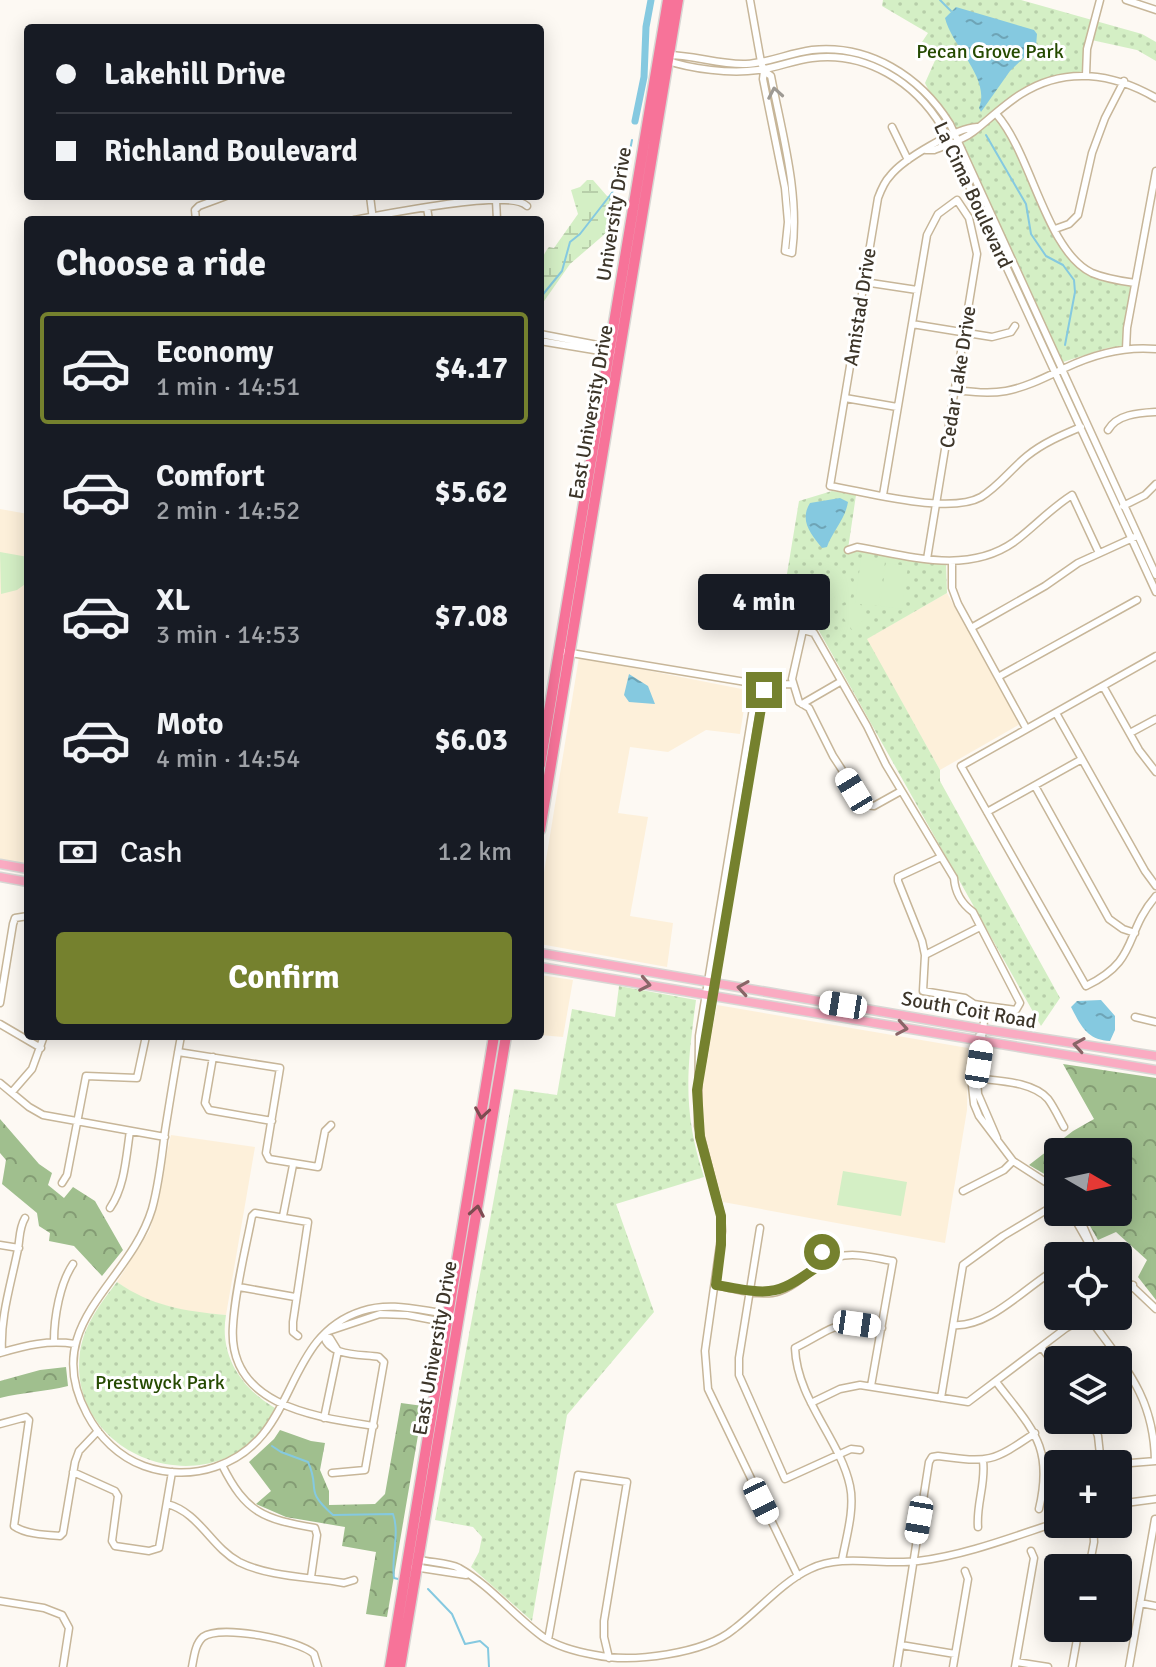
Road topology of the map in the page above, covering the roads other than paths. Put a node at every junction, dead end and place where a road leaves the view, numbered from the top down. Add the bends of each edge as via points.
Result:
1 (668, 0) edge
2 (678, 0) edge
3 (750, 0) edge
4 (1100, 0) edge
5 (1126, 0) edge
6 (1156, 10) edge
7 (665, 57) junction
8 (763, 67) junction
9 (884, 67) junction
10 (1086, 75) junction
11 (1124, 81) junction
12 (920, 85) junction
13 (915, 92) junction
14 (1156, 98) edge
15 (997, 115) junction
16 (892, 127) dead end
17 (952, 138) junction
18 (908, 160) junction
19 (1156, 171) edge
20 (215, 200) edge
21 (496, 200) junction
22 (527, 206) dead end
23 (427, 208) junction
24 (196, 216) edge
25 (384, 216) edge
26 (428, 216) edge
27 (497, 216) edge
28 (1055, 229) junction
29 (864, 282) junction
30 (1135, 283) junction
31 (917, 290) junction
32 (912, 324) junction
33 (1015, 326) dead end
34 (965, 333) junction
35 (544, 335) edge
36 (544, 342) edge
37 (1126, 349) junction
38 (1156, 349) edge
39 (612, 351) junction
40 (1059, 371) junction
41 (956, 390) junction
42 (845, 398) junction
43 (897, 407) junction
44 (1156, 412) edge
45 (1084, 426) junction
46 (1108, 430) dead end
47 (1156, 484) edge
48 (883, 495) junction
49 (936, 504) junction
50 (1121, 507) junction
51 (1135, 537) junction
52 (848, 550) dead end
53 (1099, 553) junction
54 (927, 559) junction
55 (952, 562) junction
56 (1156, 575) edge
57 (1156, 592) edge
58 (1137, 600) dead end
59 (971, 628) junction
60 (564, 652) junction
61 (1156, 656) edge
62 (998, 677) junction
63 (840, 682) junction
64 (793, 684) junction
65 (761, 685) junction
66 (1103, 686) junction
67 (802, 704) junction
68 (1056, 713) junction
69 (1156, 719) edge
70 (1026, 728) junction
71 (1130, 733) junction
72 (544, 746) edge
73 (1082, 759) junction
74 (1156, 772) edge
75 (1035, 786) junction
76 (901, 791) junction
77 (544, 800) edge
78 (987, 812) junction
79 (941, 857) junction
80 (0, 864) edge
81 (24, 868) edge
82 (0, 877) edge
83 (24, 881) edge
84 (1156, 886) edge
85 (1156, 896) edge
86 (24, 917) edge
87 (980, 927) junction
88 (1135, 933) junction
89 (544, 954) edge
90 (925, 955) junction
91 (615, 966) junction
92 (544, 968) edge
93 (613, 978) junction
94 (711, 983) junction
95 (709, 996) junction
96 (799, 998) junction
97 (0, 1003) edge
98 (986, 1006) junction
99 (864, 1009) junction
100 (798, 1011) junction
101 (1135, 1017) dead end
102 (862, 1021) junction
103 (1156, 1022) edge
104 (0, 1024) edge
105 (982, 1029) junction
106 (24, 1038) edge
107 (27, 1040) edge
108 (43, 1040) edge
109 (145, 1040) edge
110 (180, 1040) edge
111 (493, 1040) edge
112 (505, 1040) edge
113 (979, 1041) junction
114 (41, 1048) junction
115 (178, 1052) junction
116 (1156, 1056) edge
117 (213, 1057) junction
118 (1156, 1070) edge
119 (974, 1078) junction
120 (0, 1083) edge
121 (12, 1092) junction
122 (272, 1121) junction
123 (77, 1122) junction
124 (331, 1125) dead end
125 (1064, 1127) dead end
126 (130, 1131) junction
127 (165, 1137) junction
128 (1013, 1161) junction
129 (293, 1165) junction
130 (1044, 1181) edge
131 (62, 1183) dead end
132 (963, 1191) dead end
133 (110, 1208) dead end
134 (1044, 1211) edge
135 (283, 1216) junction
136 (25, 1218) dead end
137 (760, 1228) dead end
138 (0, 1245) edge
139 (19, 1248) junction
140 (822, 1252) dead end
141 (827, 1260) junction
142 (73, 1264) dead end
143 (1044, 1278) edge
144 (716, 1285) junction
145 (1133, 1285) edge
146 (239, 1287) junction
147 (750, 1291) junction
148 (295, 1297) junction
149 (1156, 1309) edge
150 (453, 1319) junction
151 (953, 1325) junction
152 (882, 1328) junction
153 (1064, 1330) edge
154 (1098, 1330) edge
155 (326, 1333) junction
156 (298, 1336) dead end
157 (54, 1341) junction
158 (75, 1344) junction
159 (1042, 1348) junction
160 (338, 1351) junction
161 (1044, 1351) edge
162 (1, 1352) edge
163 (997, 1383) junction
164 (871, 1386) junction
165 (941, 1398) junction
166 (811, 1403) junction
167 (283, 1405) junction
168 (324, 1418) junction
169 (0, 1424) edge
170 (374, 1426) junction
171 (98, 1431) junction
172 (1035, 1433) junction
173 (860, 1450) dead end
174 (837, 1455) junction
175 (983, 1461) junction
176 (1156, 1461) edge
177 (1132, 1463) edge
178 (222, 1465) junction
179 (73, 1472) junction
180 (172, 1472) junction
181 (332, 1473) dead end
182 (1156, 1499) edge
183 (1132, 1502) edge
184 (167, 1504) junction
185 (1039, 1509) dead end
186 (1155, 1519) edge
187 (1044, 1526) edge
188 (978, 1527) dead end
189 (1031, 1551) dead end
190 (842, 1560) junction
191 (913, 1562) junction
192 (413, 1563) junction
193 (965, 1571) dead end
194 (798, 1576) junction
195 (311, 1577) junction
196 (354, 1580) dead end
197 (0, 1601) edge
198 (1140, 1603) junction
199 (1156, 1606) edge
200 (548, 1640) junction
201 (1076, 1642) edge
202 (901, 1645) junction
203 (955, 1654) junction
204 (609, 1658) junction
205 (1016, 1664) edge
206 (63, 1667) edge
207 (192, 1667) edge
208 (318, 1667) edge
209 (390, 1667) edge
210 (400, 1667) edge
211 (897, 1667) edge
212 (953, 1667) edge
213 (1048, 1667) edge
214 (1072, 1667) edge
215 (1129, 1667) edge

1 - 7 highway
2 - 7 highway, East University Drive
3 - 8 street
4 - 10 street
5 - 6 street
7 - 8 street, La Cima Boulevard via 732,71
7 - 39 highway, East University Drive
8 -> 8 street via 787,204 785,251 792,253 794,195 771,76
8 - 9 street, La Cima Boulevard via 847,52
9 - 12 street, La Cima Boulevard
9 - 13 street, La Cima Boulevard
10 - 11 street, Amistad Drive
10 - 15 street, Amistad Drive via 1036,86
11 - 14 street, Amistad Drive
11 - 28 street via 1095,142 1078,215
12 - 13 street
12 - 17 street, La Cima Boulevard via 941,110
13 - 17 street, La Cima Boulevard
15 - 17 street, Amistad Drive via 974,132
15 - 28 street via 1015,139
16 - 18 street
17 - 18 street, Amistad Drive
17 - 40 street, La Cima Boulevard
18 - 29 street, Amistad Drive via 889,176 878,198
19 - 30 street
20 - 24 street via 199,206
21 - 22 street
21 - 23 street
21 - 27 street
23 - 25 street
23 - 26 street
28 - 30 street via 1084,268
29 - 31 street
29 - 42 street, Amistad Drive
30 - 37 street
31 - 32 street
31 - 34 street, Cedar Lake Drive via 927,235 938,214 957,200 969,218 977,254
32 - 34 street
32 - 43 street
33 - 34 street via 999,337
34 - 41 street, Cedar Lake Drive
35 - 39 street
36 - 39 street
37 - 38 street
37 - 40 street
39 - 60 highway, East University Drive
40 - 41 street via 1006,391
40 - 45 street, La Cima Boulevard
41 - 49 street, Cedar Lake Drive
42 - 43 street
42 - 48 street, Amistad Drive via 830,486
43 - 48 street
44 - 46 street via 1122,418
45 - 49 street via 1028,455 982,496
45 - 50 street, La Cima Boulevard
47 - 50 street
48 - 49 street
49 - 54 street, Cedar Lake Drive
50 - 51 street, La Cima Boulevard
51 - 53 street
51 - 56 street, La Cima Boulevard
51 - 57 street, La Cima Boulevard
52 - 54 street
53 - 55 street via 1072,495 1003,548
53 - 59 street
54 - 55 street
55 - 59 street via 952,588
58 - 62 street
59 - 62 street
60 - 65 street
60 - 72 highway
60 - 77 highway, East University Drive
61 - 66 street
62 - 70 street
63 - 64 street via 808,630 801,632
63 - 67 street
63 - 76 street
64 - 65 street
64 - 67 street
65 - 94 street
66 - 68 street
66 - 71 street
67 - 76 street via 865,805 874,806
68 - 70 street
68 - 73 street
69 - 71 street
70 - 78 street via 961,766
71 - 74 street
73 - 75 street
73 - 84 street
75 - 78 street
75 - 88 street via 1109,919
76 - 79 street
78 - 88 street via 1086,986 1115,968
79 - 87 street
79 - 90 street via 898,877
80 - 81 main road
82 - 83 main road
85 - 88 street
86 - 97 street via 15,918
87 - 90 street
87 - 98 street via 1020,1003 1016,1010
89 - 91 main road, South Coit Road
90 - 98 street via 923,991
91 - 93 main road
91 - 94 main road, South Coit Road
92 - 93 main road, South Coit Road
93 -> 95 main road, South Coit Road
94 - 95 street
96 -> 94 main road, South Coit Road
95 - 100 main road, South Coit Road
95 - 144 street via 700,1030 698,1083 700,1137 721,1216
96 - 99 main road, South Coit Road
96 - 100 main road
98 - 105 street
99 - 102 main road
99 - 105 main road, South Coit Road
100 - 102 main road, South Coit Road
101 - 103 street
102 -> 113 main road, South Coit Road
104 - 106 street
105 - 113 street
116 -> 105 main road, South Coit Road
107 - 114 street
108 - 114 street
109 - 123 street via 137,1078 86,1076
110 - 115 street
111 -> 150 highway
150 -> 112 highway, East University Drive
113 - 118 main road, South Coit Road
113 - 119 street
114 - 121 street via 32,1069
115 - 117 street
115 - 127 street
117 - 122 street via 207,1108
117 - 122 street via 280,1068
119 - 125 street via 1025,1086 1041,1094
119 - 128 street via 979,1116
120 - 121 street
121 - 123 street via 43,1115
122 - 129 street via 267,1157
123 - 126 street
123 - 131 street
124 - 129 street via 318,1167
126 - 127 street
126 - 133 street via 122,1180
127 - 158 street via 145,1226 90,1307
128 - 130 street
128 - 132 street
129 - 135 street
134 - 151 street via 963,1265
135 - 146 street via 253,1214
135 - 148 street via 308,1222
136 - 139 street
137 - 147 street
138 - 139 street
139 - 162 street via 3,1313
140 - 141 street
141 - 147 street via 782,1290
141 - 152 street via 852,1255 893,1261
142 - 157 street via 55,1319
143 - 151 street via 980,1322
144 - 147 street
144 - 194 street via 705,1351 708,1389
145 - 149 street
146 - 148 street
146 - 167 street via 235,1352 252,1384
147 - 174 street via 739,1375 785,1479
148 - 156 street via 293,1332
150 - 155 street via 406,1306 382,1307 353,1314
150 - 192 highway, East University Drive
151 - 165 street
152 - 164 street
152 - 166 street via 836,1325 795,1348 797,1370
153 - 159 street
154 - 176 street via 1137,1383 1153,1428
155 - 160 street via 325,1342
155 - 167 street via 303,1360
157 - 158 street
157 - 162 street
158 - 171 street via 80,1401
159 - 161 street
159 - 163 street
160 - 168 street
160 - 170 street via 382,1360
163 - 165 street via 968,1402
163 - 172 street
164 - 165 street
164 - 166 street via 840,1389
166 - 174 street
167 - 168 street
167 - 178 street via 264,1436
168 - 170 street
169 - 179 street via 29,1420 14,1526 19,1530 63,1533
170 - 181 street via 365,1470
171 - 179 street via 79,1451
171 - 180 street via 132,1460
172 - 175 street
172 - 185 street via 1043,1454
173 - 174 street
174 - 190 street via 851,1496
175 - 188 street
175 - 191 street via 932,1457
176 - 177 street
178 - 180 street
178 - 195 street via 234,1489 255,1510 281,1522 315,1528
179 - 184 street via 118,1496 113,1543 149,1551 159,1548
180 - 184 street
182 - 183 street
184 - 195 street via 186,1512 240,1562
186 - 198 street
187 - 191 street
189 - 205 street
190 - 191 street
190 - 194 street
191 - 202 street
192 - 200 street via 469,1576
192 - 209 highway
192 - 210 highway, East University Drive
193 - 203 street
194 - 204 street via 709,1645
195 - 196 street
197 - 206 street via 62,1615 69,1628
198 - 199 street
198 - 215 street
200 - 204 street
200 - 204 street via 578,1475 627,1482 604,1621
201 - 214 street
202 - 203 street
202 - 211 street
203 - 212 street
205 - 213 street
207 - 208 street via 204,1636 225,1631 300,1644 314,1654

